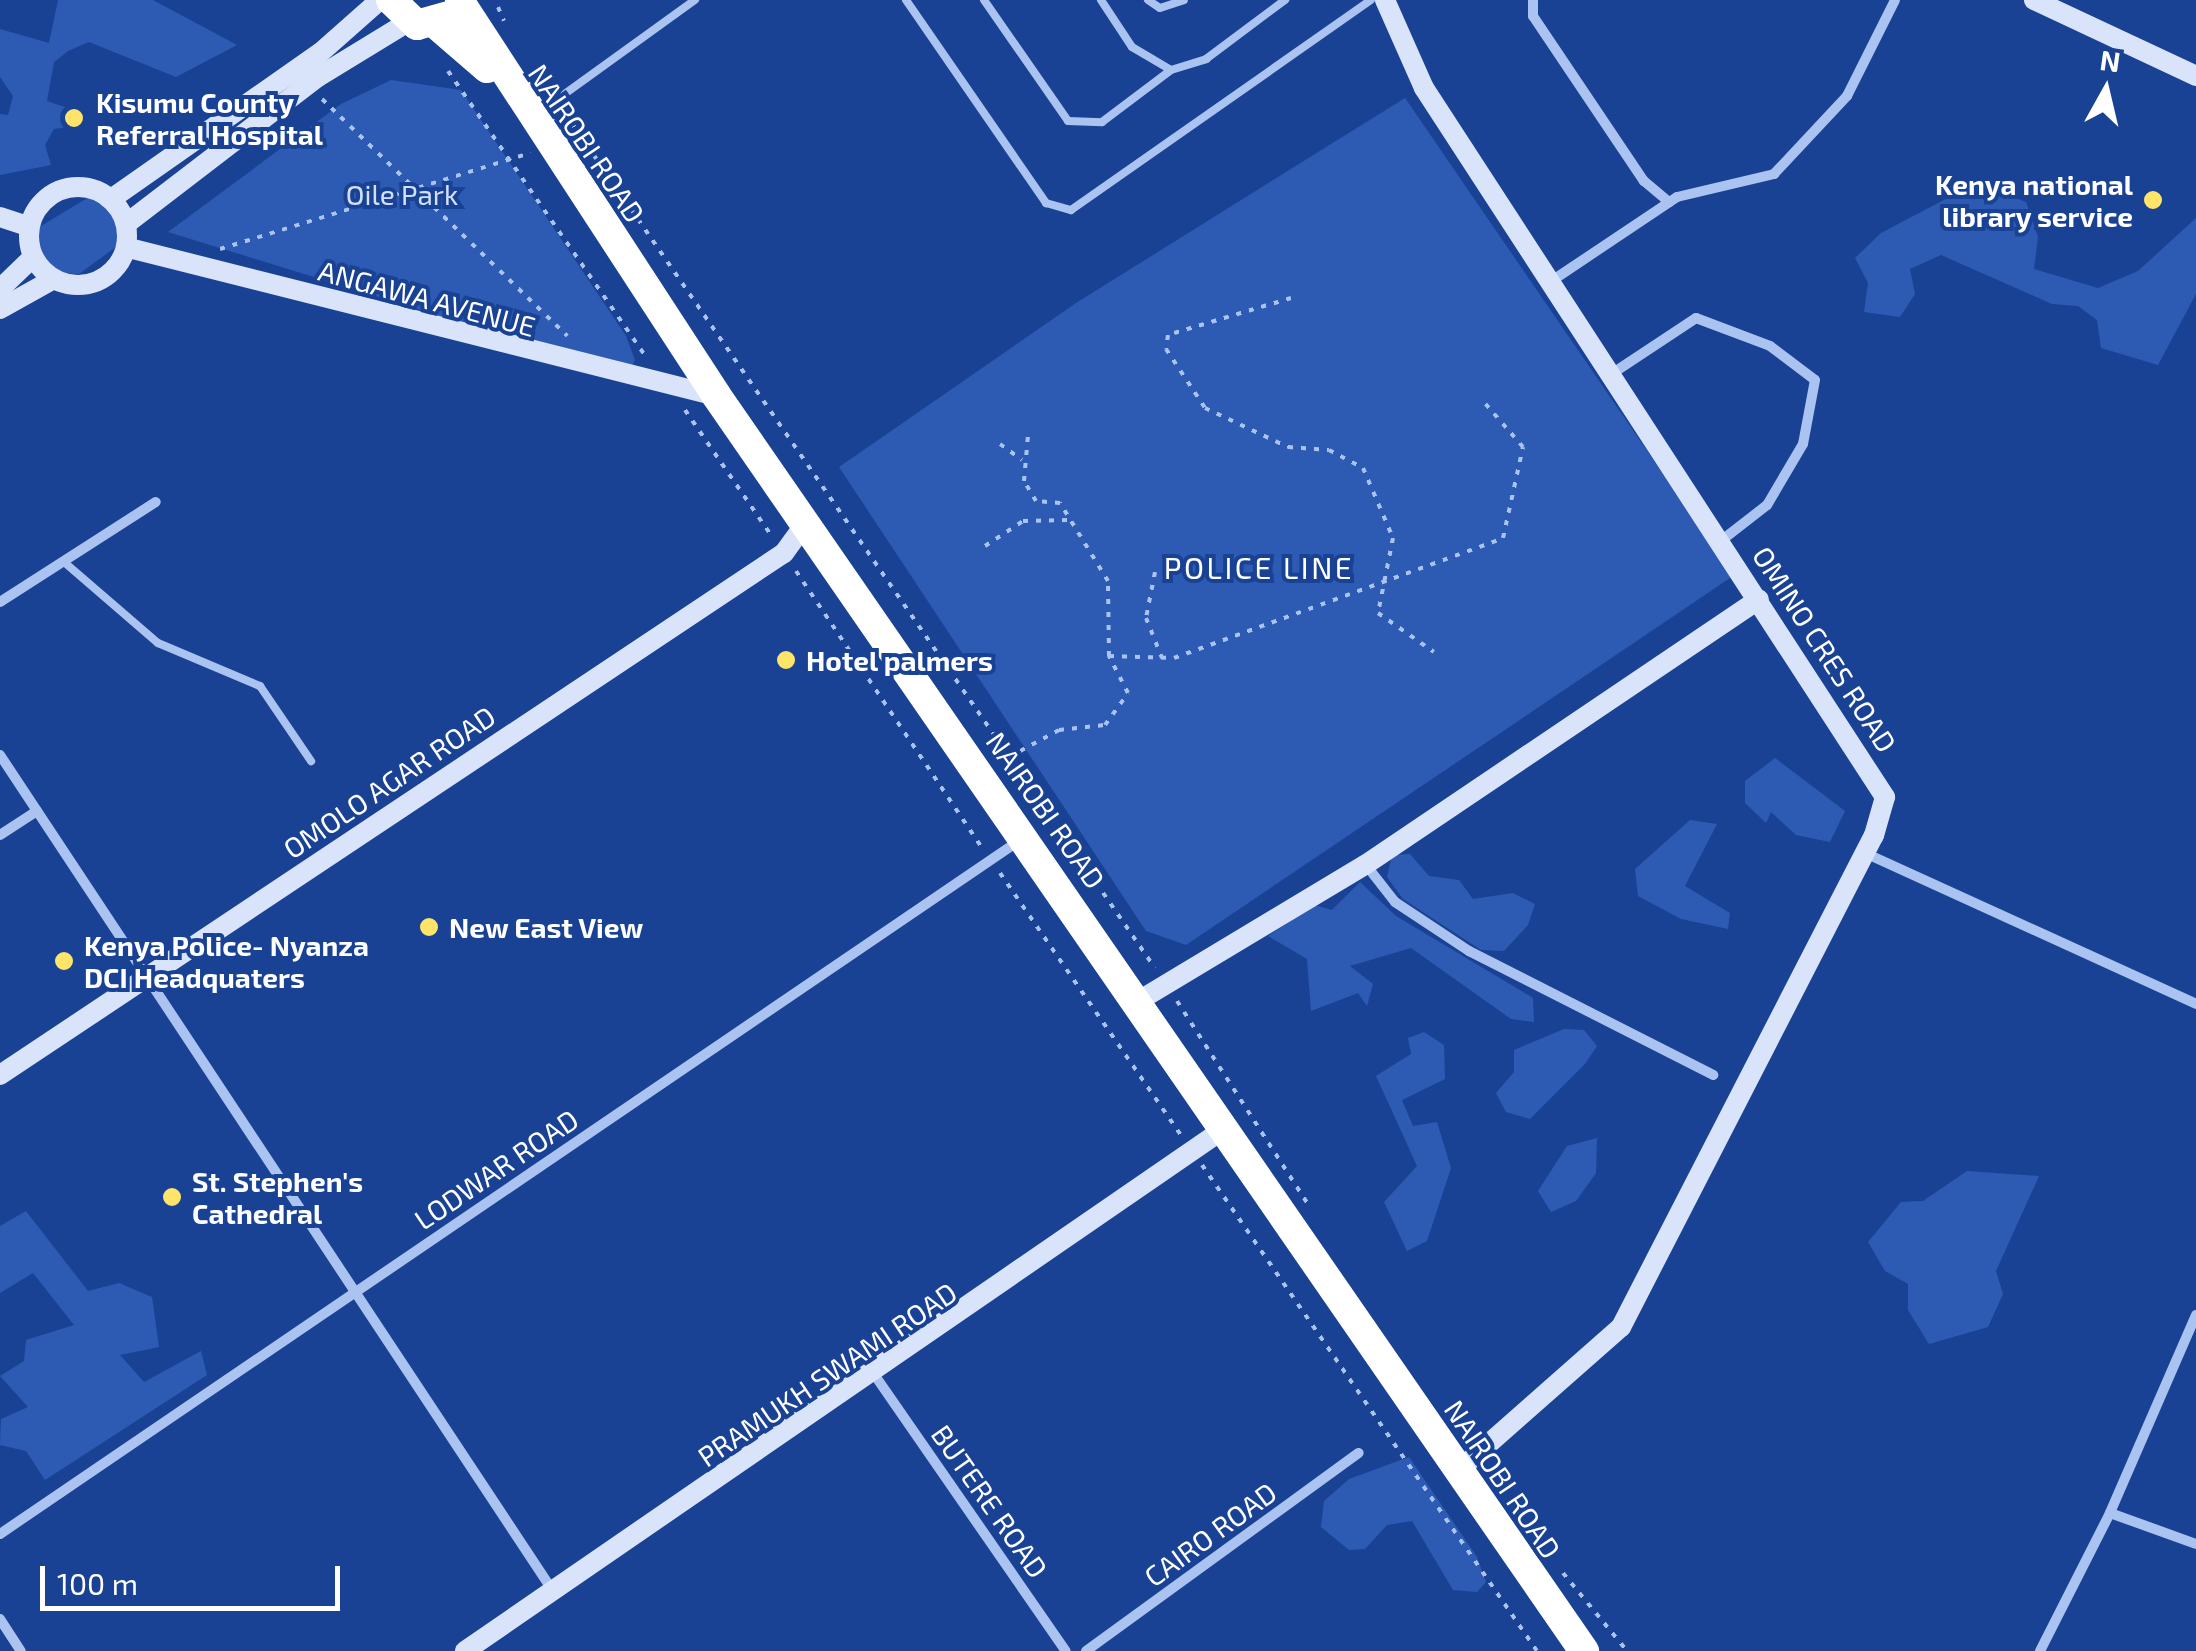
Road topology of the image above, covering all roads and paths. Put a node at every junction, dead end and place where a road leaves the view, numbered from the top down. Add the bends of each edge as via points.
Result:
1 (380, 0) edge
2 (695, 0) edge
3 (906, 0) edge
4 (984, 0) edge
5 (1101, 0) edge
6 (1148, 0) edge
7 (1184, 0) edge
8 (1285, 0) edge
9 (1371, 0) edge
10 (1385, 0) edge
11 (1533, 0) edge
12 (1895, 0) edge
13 (2034, 0) edge
14 (461, 1) edge
15 (498, 7) dead end
16 (412, 16) edge
17 (506, 25) dead end
18 (1171, 70) junction
19 (448, 71) dead end
20 (2196, 76) edge
21 (309, 84) junction
22 (555, 100) junction
23 (531, 120) junction
24 (544, 148) junction
25 (513, 160) junction
26 (414, 189) junction
27 (114, 198) junction
28 (1669, 202) junction
29 (0, 217) edge
30 (130, 221) junction
31 (27, 226) junction
32 (129, 248) junction
33 (217, 250) dead end
34 (29, 261) junction
35 (52, 280) junction
36 (1553, 280) junction
37 (0, 289) edge
38 (1291, 298) dead end
39 (0, 309) edge
40 (1616, 371) junction
41 (608, 375) junction
42 (672, 392) junction
43 (712, 395) junction
44 (1483, 401) dead end
45 (1028, 435) dead end
46 (1000, 444) dead end
47 (1022, 460) junction
48 (156, 502) dead end
49 (1069, 520) junction
50 (802, 528) junction
51 (1722, 540) junction
52 (984, 546) dead end
53 (784, 553) junction
54 (64, 562) junction
55 (1155, 572) dead end
56 (1381, 578) junction
57 (1759, 599) junction
58 (0, 602) edge
59 (1434, 652) dead end
60 (1109, 656) junction
61 (1162, 658) junction
62 (0, 755) edge
63 (1009, 757) junction
64 (312, 761) dead end
65 (37, 811) junction
66 (0, 835) edge
67 (1018, 842) junction
68 (1864, 853) junction
69 (990, 859) junction
70 (1366, 865) junction
71 (148, 976) junction
72 (1154, 992) junction
73 (2196, 1004) edge
74 (1713, 1074) dead end
75 (0, 1075) edge
76 (1204, 1144) junction
77 (1318, 1219) dead end
78 (350, 1296) junction
79 (2196, 1315) edge
80 (876, 1376) junction
81 (1359, 1453) dead end
82 (1460, 1469) junction
83 (2110, 1514) junction
84 (0, 1534) edge
85 (2196, 1544) edge
86 (1560, 1570) dead end
87 (554, 1592) junction
88 (0, 1619) edge
89 (21, 1651) edge
90 (466, 1651) edge
91 (1066, 1651) edge
92 (1086, 1651) edge
93 (1537, 1651) edge
94 (1580, 1651) edge
95 (1627, 1651) edge
96 (2040, 1651) edge

1 - 27 main road via 320,54
2 - 22 lane
3 - 9 lane via 1046,203 1071,210
4 - 18 lane via 1068,121 1102,122
5 - 18 lane via 1132,47
6 - 7 lane via 1160,8
8 - 18 lane via 1206,59
10 - 36 main road, OMINO CRES ROAD via 1424,88
11 - 28 street via 1533,16 1611,132
12 - 28 street via 1847,96 1774,174
13 - 20 main road
14 - 16 highway
14 - 23 highway, NAIROBI ROAD
15 - 17 path
16 - 21 main road
16 - 24 highway, NAIROBI ROAD via 474,52
19 - 25 path
21 - 26 path
21 - 30 main road
22 - 23 lane
22 - 63 path
23 - 72 highway, NAIROBI ROAD
24 - 25 path
24 - 43 highway, NAIROBI ROAD
25 - 26 path
25 - 42 path
26 - 33 path
26 - 41 path
27 - 30 main road
27 - 31 main road via 72,193
28 - 36 street
29 - 31 main road
30 - 32 main road
31 - 34 main road
32 - 35 main road via 90,276
32 - 41 main road, ANGAWA AVENUE
34 - 35 main road
34 - 37 main road
35 - 39 main road
36 - 40 main road, OMINO CRES ROAD
38 - 56 path via 1168,335 1166,350 1204,408 1288,447 1330,450 1363,468 1392,538
40 - 51 main road, OMINO CRES ROAD
40 - 51 street via 1696,318 1770,346 1815,380 1803,444 1768,504
41 - 42 main road, ANGAWA AVENUE
42 - 43 main road, ANGAWA AVENUE
42 - 53 path
43 - 50 highway, NAIROBI ROAD
44 - 56 path via 1523,447 1503,538 1470,556
45 - 47 path
46 - 47 path
47 - 49 path via 1036,501 1060,503
48 - 54 street
49 - 52 path via 1023,521
49 - 60 path via 1108,581
50 - 53 main road, OMOLO AGAR ROAD
50 - 67 highway, NAIROBI ROAD
51 - 57 main road, OMINO CRES ROAD
53 - 69 path
53 - 71 main road, OMOLO AGAR ROAD
54 - 58 street
54 - 64 lane via 158,643 260,686
55 - 61 path via 1146,618
56 - 59 path via 1378,613
56 - 61 path
57 - 68 main road, OMINO CRES ROAD via 1885,797
57 - 70 main road
60 - 61 path
60 - 63 path via 1128,693 1105,724 1059,730
62 - 65 street
63 - 72 path
65 - 66 street
65 - 71 street
67 - 69 street, LODWAR ROAD
67 - 76 highway, NAIROBI ROAD
68 - 73 street
68 - 82 main road, OMINO CRES ROAD via 1621,1326
69 - 76 path
69 - 78 street, LODWAR ROAD
70 - 72 main road
70 - 74 street via 1396,902 1469,951
71 - 75 main road, OMOLO AGAR ROAD
71 - 78 street
72 - 77 path
72 - 82 highway, NAIROBI ROAD
76 - 80 main road, PRAMUKH SWAMI ROAD
76 - 93 path
76 - 94 highway, NAIROBI ROAD
78 - 84 street, LODWAR ROAD
78 - 87 street
79 - 83 street
80 - 87 main road, PRAMUKH SWAMI ROAD
80 - 91 street, BUTERE ROAD
81 - 92 street, CAIRO ROAD
82 - 94 highway, NAIROBI ROAD
83 - 85 street
83 - 96 street
86 - 95 path
87 - 90 main road, PRAMUKH SWAMI ROAD
88 - 89 street

